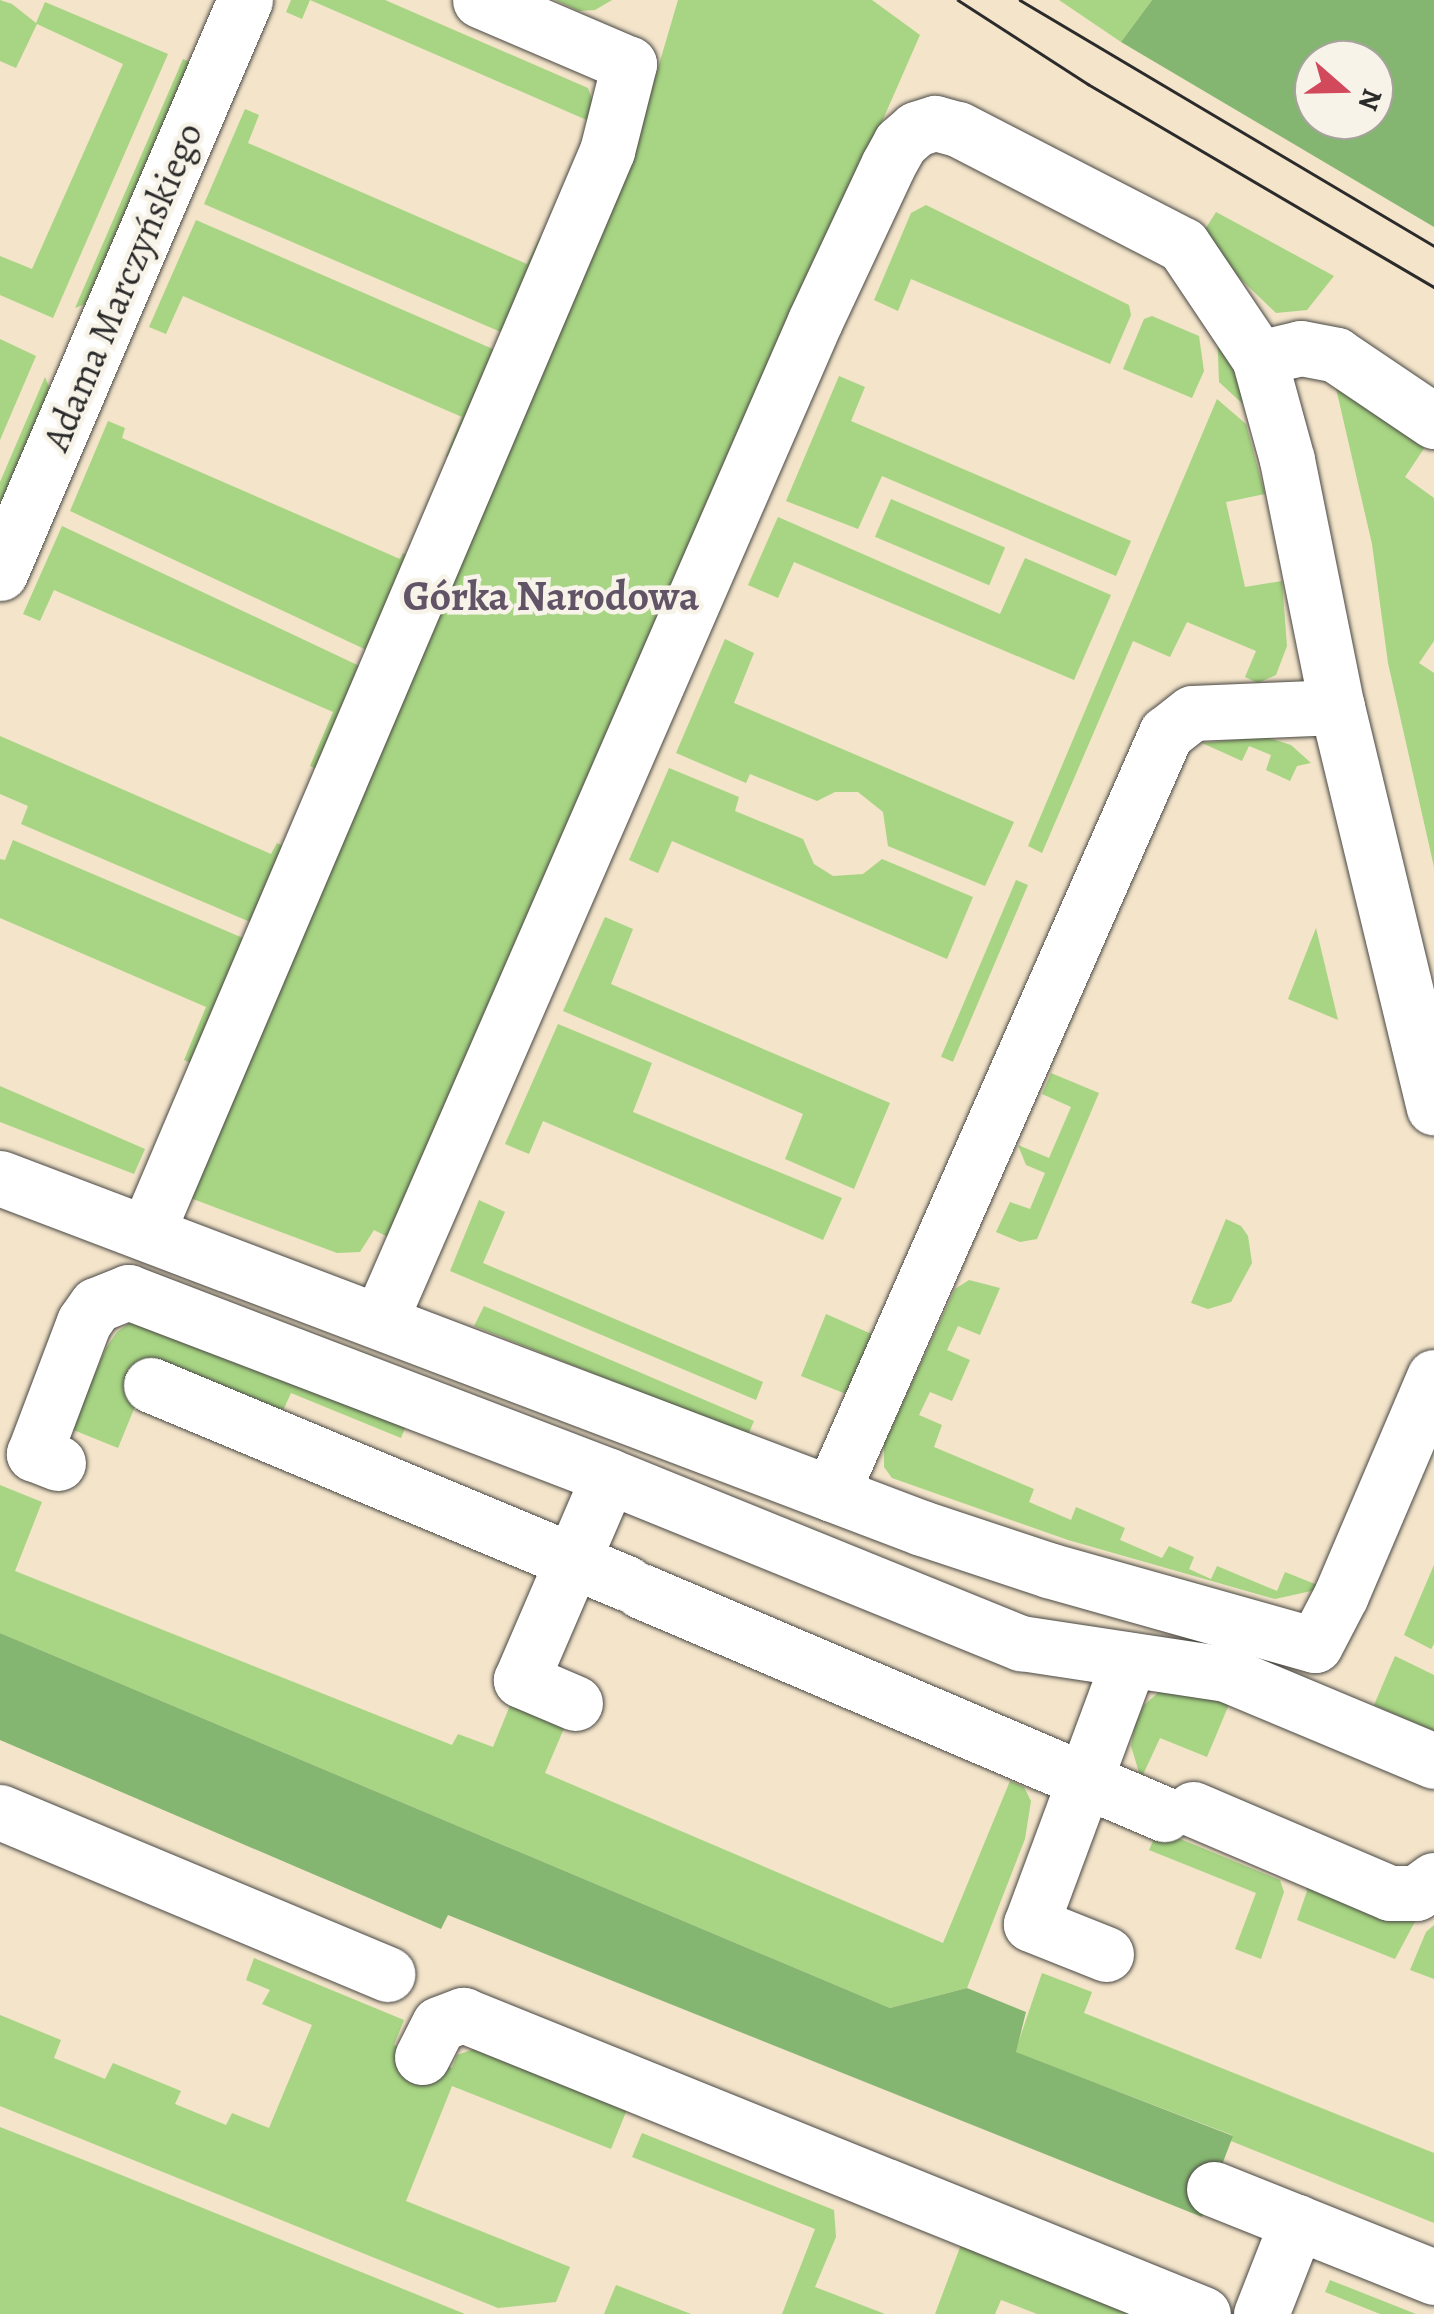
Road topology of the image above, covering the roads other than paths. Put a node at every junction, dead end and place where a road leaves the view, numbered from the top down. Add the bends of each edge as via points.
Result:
1 (246, 0) edge
2 (480, 0) edge
3 (1259, 358) junction
4 (1434, 420) edge
5 (0, 573) edge
6 (1337, 706) junction
7 (1434, 1107) edge
8 (0, 1178) edge
9 (147, 1232) junction
10 (380, 1320) junction
11 (1434, 1377) edge
12 (150, 1385) dead end
13 (58, 1463) dead end
14 (609, 1476) junction
15 (831, 1494) junction
16 (572, 1560) junction
17 (1129, 1660) junction
18 (575, 1703) dead end
19 (1434, 1761) edge
20 (1085, 1781) junction
21 (0, 1812) edge
22 (1434, 1880) edge
23 (1106, 1954) dead end
24 (388, 1974) dead end
25 (422, 2057) dead end
26 (1214, 2189) dead end
27 (1298, 2222) junction
28 (1434, 2277) edge
29 (1204, 2314) edge
30 (1261, 2314) edge

1 - 5 street, Adama Marczyńskiego
2 - 9 street via 629,64 607,151
3 - 4 street via 1301,348 1336,355
3 - 6 street via 1287,460
3 - 10 street via 1183,245 958,129 934,123 900,143 814,321
6 - 7 street
6 - 15 street via 1192,712 1166,732
8 - 9 street
9 - 10 street
10 - 15 street
11 - 15 street via 1315,1646 1048,1570
12 - 16 street
13 - 14 street via 34,1454 84,1322 96,1305 128,1292
14 - 16 street
14 - 17 street via 1021,1642
16 - 18 street via 520,1680
16 - 20 street
17 - 19 street via 1226,1674
17 - 20 street
20 - 22 street via 1390,1893 1416,1893
20 - 23 street via 1031,1924
21 - 24 street
25 - 29 street via 440,2024 463,2016
26 - 27 street
27 - 28 street
27 - 30 street

